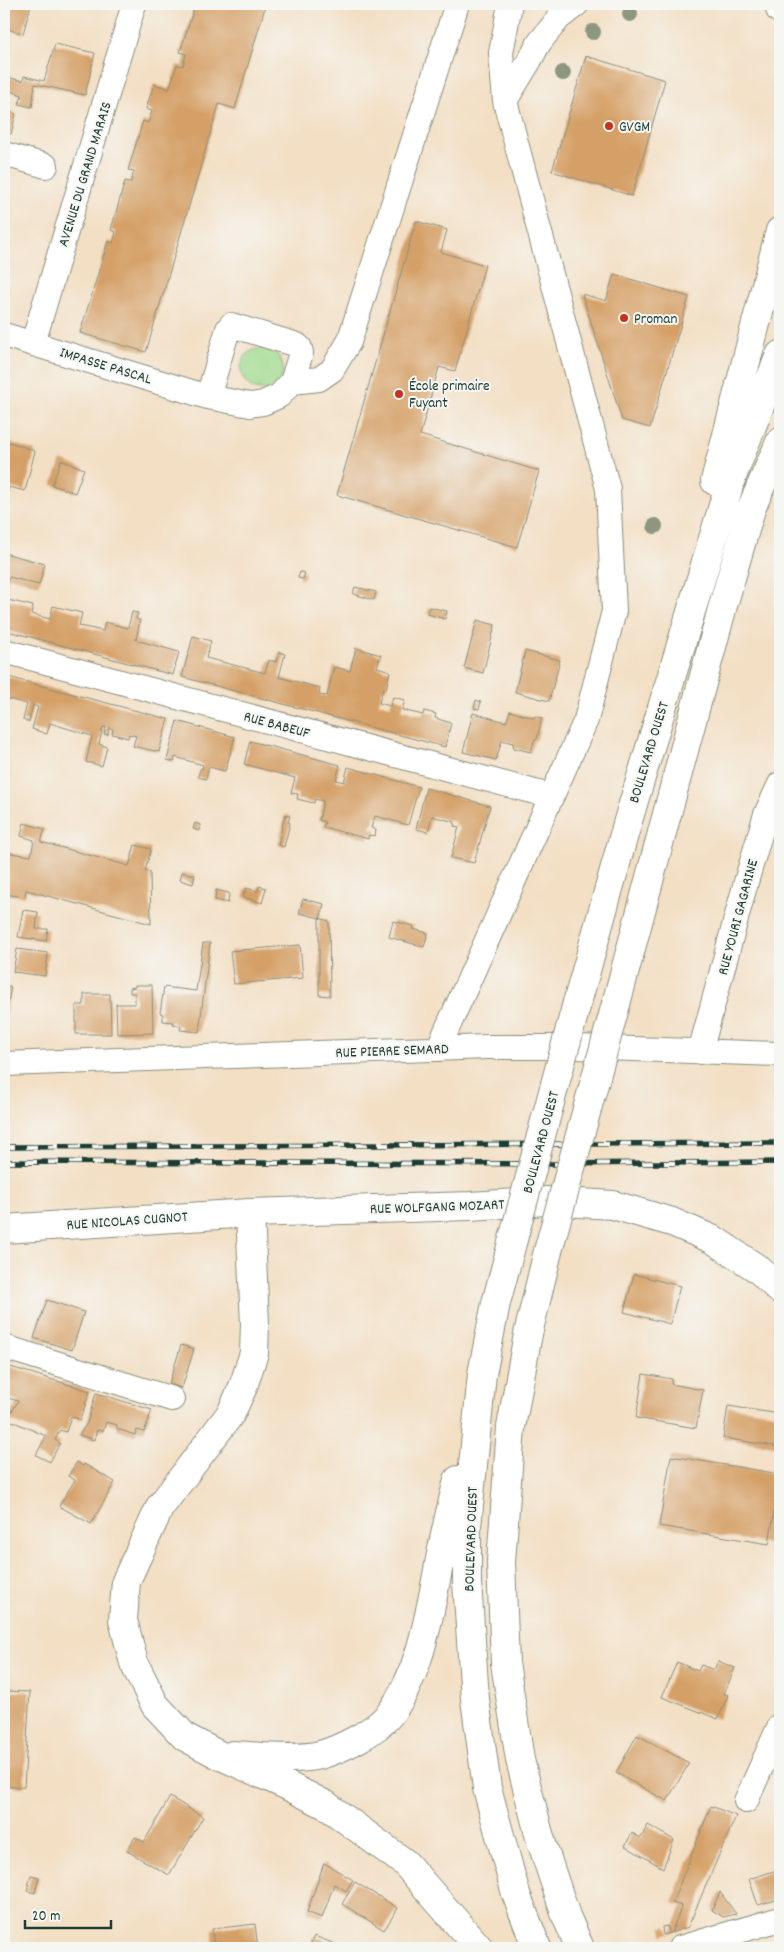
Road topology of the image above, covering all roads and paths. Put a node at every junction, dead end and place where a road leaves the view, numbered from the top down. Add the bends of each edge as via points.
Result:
1 (134, 4) edge
2 (457, 4) edge
3 (510, 4) edge
4 (577, 4) edge
5 (779, 4) edge
6 (780, 9) edge
7 (505, 101) junction
8 (4, 154) edge
9 (46, 166) dead end
10 (780, 231) edge
11 (4, 337) edge
12 (33, 344) junction
13 (780, 355) edge
14 (292, 382) junction
15 (208, 397) junction
16 (780, 442) edge
17 (4, 651) edge
18 (780, 784) edge
19 (550, 796) junction
20 (627, 824) junction
21 (438, 1048) junction
22 (700, 1052) junction
23 (780, 1054) edge
24 (4, 1064) edge
25 (250, 1213) junction
26 (4, 1229) edge
27 (780, 1290) edge
28 (4, 1347) edge
29 (482, 1374) junction
30 (172, 1399) dead end
31 (780, 1725) edge
32 (217, 1754) junction
33 (746, 1801) dead end
34 (780, 1919) edge
35 (479, 1948) edge
36 (537, 1948) edge
37 (580, 1948) edge
38 (680, 1948) edge

1 - 12 street, AVENUE DU GRAND MARAIS
2 - 14 street via 349,342 332,370 319,378
3 - 7 street via 501,53
4 - 7 street via 559,18 539,43
5 - 6 main road
7 - 19 street via 608,489 614,611 586,720
8 - 9 street
10 - 20 main road
11 - 12 street, IMPASSE PASCAL
12 - 15 street, IMPASSE PASCAL
13 - 20 main road, BOULEVARD OUEST via 731,479
14 - 15 street, IMPASSE PASCAL via 280,396 262,403 250,405
14 - 15 street via 301,353 297,345 231,325
16 - 37 main road, bridge via 752,509 722,609 548,1251 511,1427 501,1562 505,1663 520,1760 540,1838
17 - 19 street, RUE BABEUF
18 - 22 street, RUE YOURI GAGARINE via 766,814
19 - 21 street
20 - 29 main road, BOULEVARD OUEST, bridge via 496,1303
21 - 22 street, RUE PIERRE SEMARD via 576,1047
21 - 24 street, RUE PIERRE SEMARD
22 - 23 street, RUE PIERRE SEMARD
25 - 26 main road, RUE NICOLAS CUGNOT
25 - 27 main road, RUE WOLFGANG MOZART via 546,1201 613,1206 672,1222 714,1240 758,1268
25 - 32 main road via 254,1353 231,1413 160,1507 126,1581 123,1620 134,1664 155,1705 185,1737
28 - 30 street
29 - 32 main road via 426,1629 404,1692 388,1717 365,1734 319,1755
29 - 36 main road, BOULEVARD OUEST via 468,1526 475,1699 487,1788 516,1894
31 - 33 street
32 - 35 main road via 326,1805 405,1862
34 - 38 street

